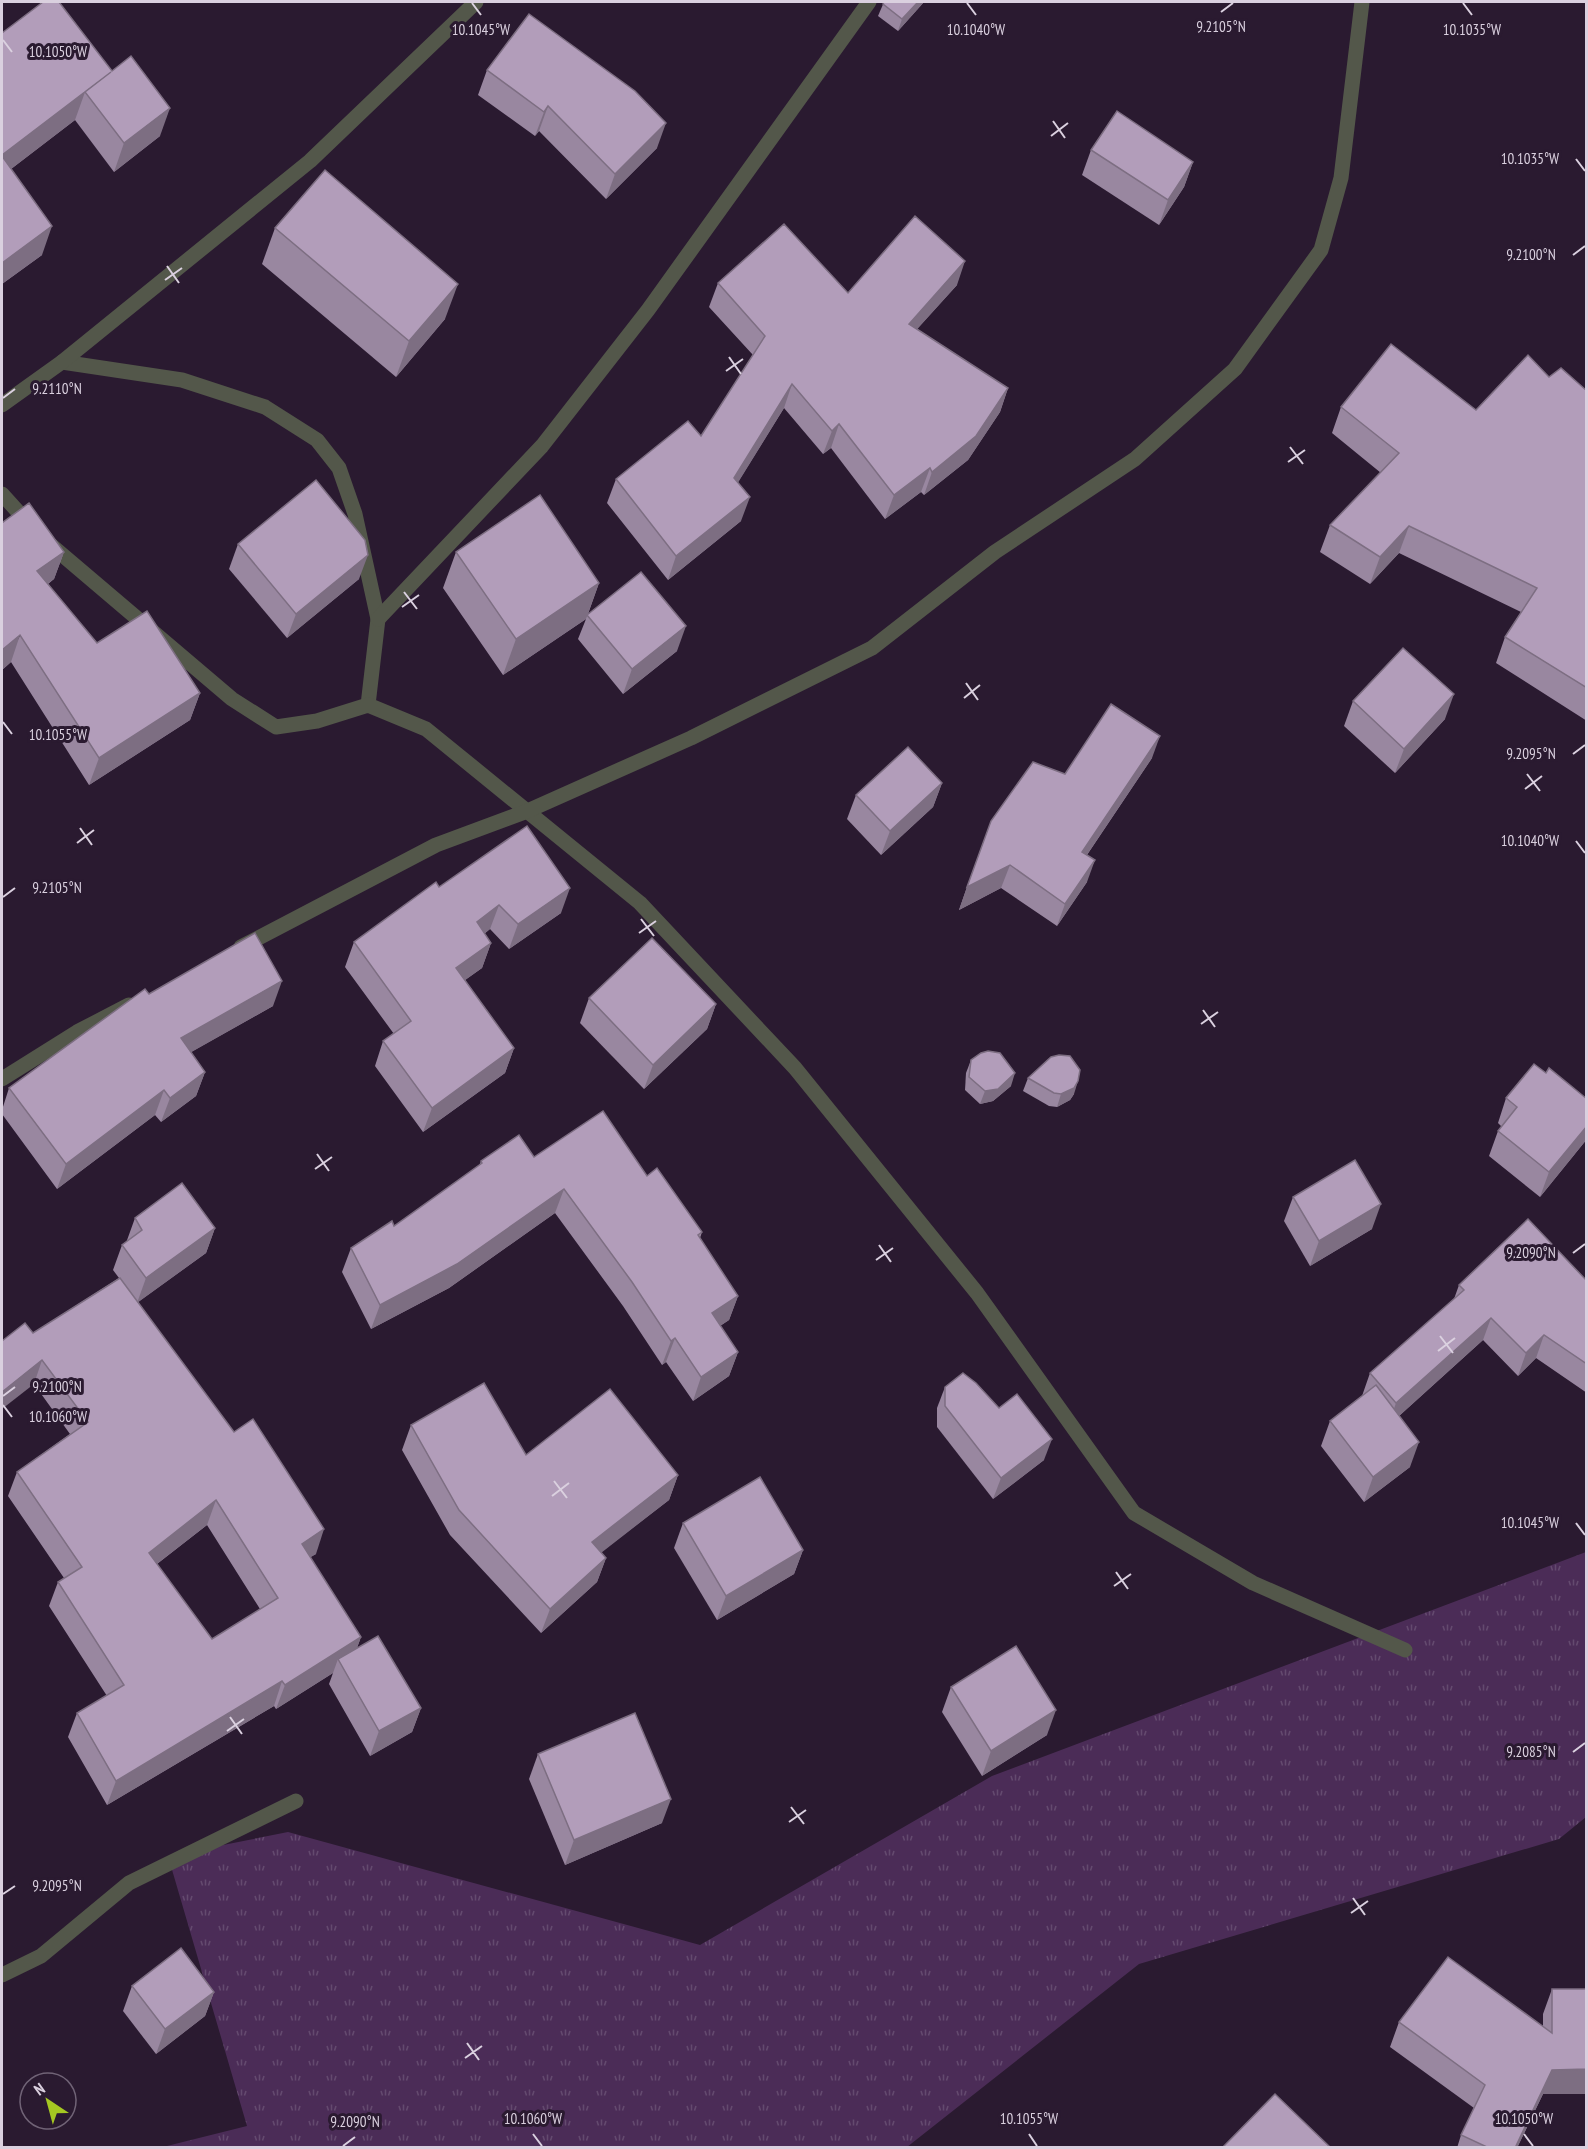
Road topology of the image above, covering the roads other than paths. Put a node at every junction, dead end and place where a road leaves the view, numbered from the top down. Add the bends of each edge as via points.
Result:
1 (476, 2) edge
2 (869, 2) edge
3 (1362, 2) edge
4 (62, 362) junction
5 (2, 405) edge
6 (2, 494) edge
7 (378, 619) junction
8 (368, 705) junction
9 (525, 812) junction
10 (225, 955) edge
11 (140, 999) edge
12 (2, 1080) edge
13 (1406, 1650) dead end
14 (296, 1801) dead end
15 (2, 1975) edge

1 - 4 street via 310,161
2 - 7 street via 648,310 542,446
3 - 9 street via 1341,178 1321,250 1235,369 1135,459 995,552 872,648 691,738
4 - 5 street
4 - 7 street via 182,380 266,407 317,440 339,468 355,514
6 - 8 street via 39,535 232,699 276,727
7 - 8 street
8 - 9 street via 426,729
9 - 10 street via 436,845
9 - 13 street via 640,903 795,1068 977,1293 1134,1513 1253,1583
11 - 12 street via 77,1032
14 - 15 street via 129,1883 41,1956

